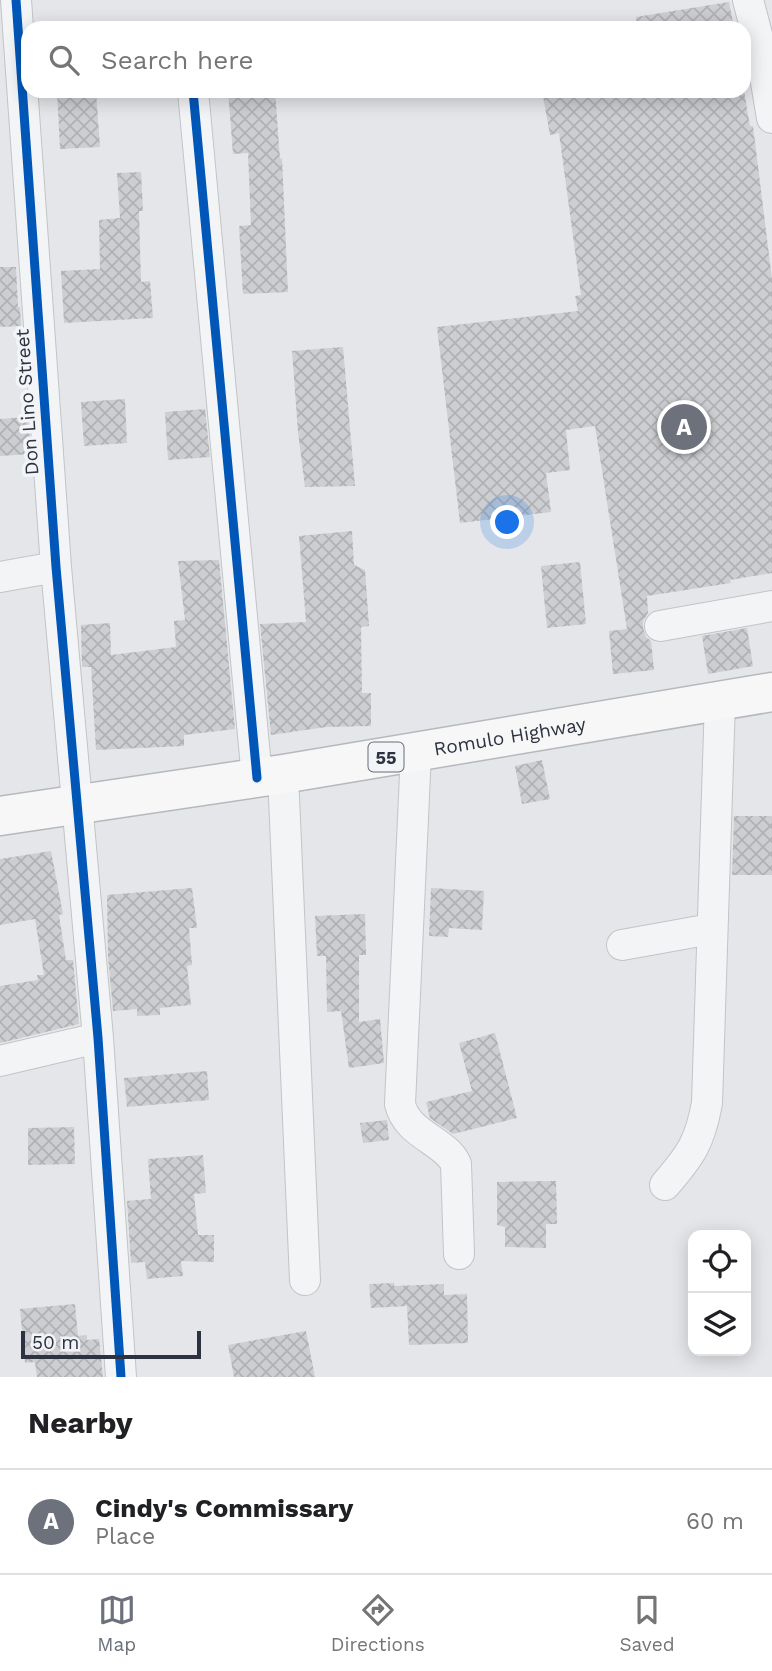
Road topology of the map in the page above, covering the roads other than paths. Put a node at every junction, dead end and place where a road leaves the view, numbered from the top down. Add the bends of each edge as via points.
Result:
1 (16, 0) edge
2 (748, 0) edge
3 (21, 71) edge
4 (23, 98) edge
5 (195, 98) edge
6 (772, 118) edge
7 (56, 566) junction
8 (0, 577) edge
9 (772, 606) edge
10 (660, 626) dead end
11 (772, 692) edge
12 (720, 700) junction
13 (416, 752) junction
14 (270, 776) junction
15 (78, 803) junction
16 (0, 816) edge
17 (711, 929) junction
18 (622, 946) dead end
19 (98, 1038) junction
20 (0, 1061) edge
21 (665, 1185) dead end
22 (459, 1254) dead end
23 (305, 1280) dead end
24 (121, 1377) edge

1 - 3 street, Don Lino Street
2 - 6 street
4 - 7 street, Don Lino Street
5 - 14 street
7 - 8 street
7 - 15 street, Don Lino Street
9 - 10 street
11 - 12 highway, Romulo Highway / 55
12 - 13 highway, Romulo Highway / 55
12 - 17 street
13 - 14 highway, Romulo Highway / 55
13 - 22 street via 400,1104 409,1122 449,1153 456,1164
14 - 15 highway, Romulo Highway / 55
14 - 23 street
15 - 16 highway, Romulo Highway / 55
15 - 19 street, Don Lino Street
17 - 18 street
17 - 21 street via 707,1102 702,1131 690,1156
19 - 20 street
19 - 24 street, Don Lino Street

